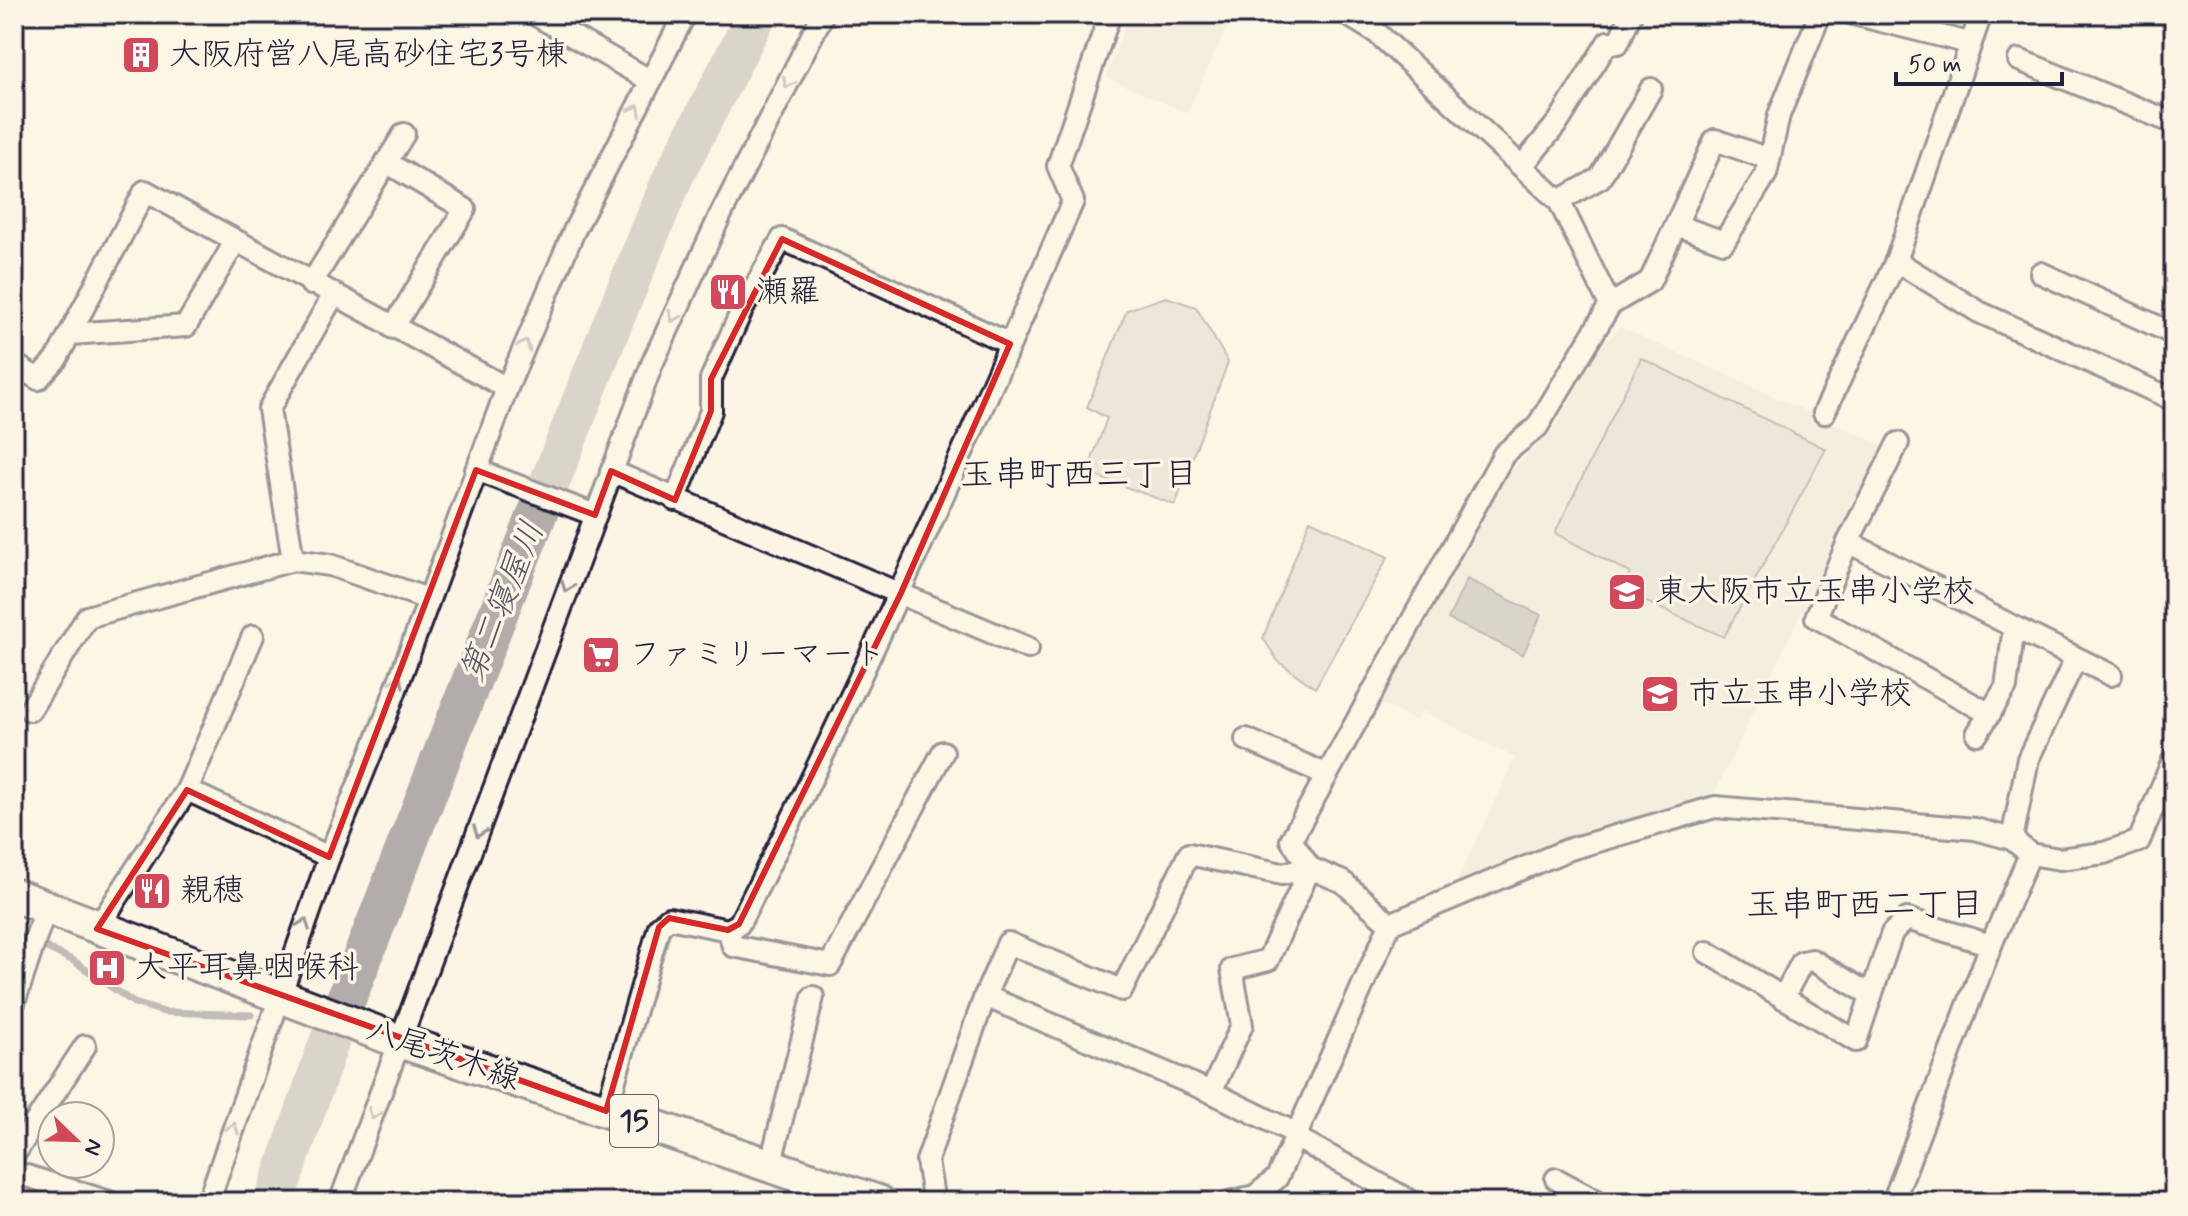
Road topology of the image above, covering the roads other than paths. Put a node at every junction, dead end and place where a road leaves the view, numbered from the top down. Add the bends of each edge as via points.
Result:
1 (534, 14) edge
2 (685, 14) edge
3 (823, 14) edge
4 (1110, 14) edge
5 (1346, 14) edge
6 (1631, 14) edge
7 (1820, 14) edge
8 (1853, 14) edge
9 (1981, 14) edge
10 (1969, 43) junction
11 (2019, 60) dead end
12 (651, 81) junction
13 (1651, 89) dead end
14 (2174, 123) edge
15 (404, 134) dead end
16 (1769, 159) junction
17 (386, 162) junction
18 (1523, 165) junction
19 (1559, 201) junction
20 (1676, 225) junction
21 (235, 242) junction
22 (1896, 261) junction
23 (2041, 273) dead end
24 (311, 284) junction
25 (333, 296) junction
26 (1610, 305) junction
27 (393, 328) junction
28 (70, 334) junction
29 (2174, 334) edge
30 (1010, 344) junction
31 (14, 364) edge
32 (507, 388) junction
33 (2174, 400) edge
34 (1824, 413) dead end
35 (1898, 443) dead end
36 (476, 470) junction
37 (611, 471) junction
38 (675, 500) junction
39 (595, 515) junction
40 (1848, 542) junction
41 (293, 560) junction
42 (901, 593) junction
43 (428, 599) junction
44 (2014, 627) junction
45 (253, 636) dead end
46 (1028, 648) dead end
47 (2075, 660) junction
48 (2111, 675) dead end
49 (30, 710) dead end
50 (1990, 714) junction
51 (1977, 734) dead end
52 (1246, 739) dead end
53 (943, 752) dead end
54 (2174, 758) edge
55 (1325, 774) junction
56 (187, 790) junction
57 (2012, 839) junction
58 (2030, 854) junction
59 (329, 857) junction
60 (1310, 868) junction
61 (14, 895) edge
62 (42, 919) junction
63 (1390, 924) junction
64 (97, 929) junction
65 (728, 930) junction
66 (1991, 945) junction
67 (1707, 952) dead end
68 (1871, 995) junction
69 (985, 996) junction
70 (813, 997) dead end
71 (1783, 998) junction
72 (282, 999) junction
73 (14, 1003) edge
74 (396, 1040) junction
75 (85, 1046) dead end
76 (1211, 1092) junction
77 (606, 1111) junction
78 (1298, 1136) junction
79 (14, 1155) edge
80 (770, 1166) junction
81 (14, 1172) edge
82 (1556, 1179) dead end
83 (109, 1202) edge
84 (208, 1202) edge
85 (340, 1202) edge
86 (878, 1202) edge
87 (934, 1202) edge
88 (1229, 1202) edge
89 (1412, 1202) edge
90 (1599, 1202) edge
91 (1893, 1202) edge

1 - 12 street
2 - 12 street
3 -> 37 street via 720,216 652,364
4 - 30 street via 1058,166 1073,201
5 - 18 street via 1377,33
6 - 18 street via 1618,43 1608,42 1559,121
7 - 16 street via 1779,115
8 - 10 street
9 - 10 street
10 - 22 street
11 - 14 street
32 -> 12 street via 574,231
13 - 19 street via 1600,178
15 - 17 street
16 - 20 street via 1766,174 1724,242
16 - 20 street via 1715,140
17 - 24 street
17 - 27 street via 465,209
18 - 19 street
19 - 26 street
20 - 26 street via 1650,281
21 - 24 street
21 - 28 street via 186,326
21 - 28 street via 145,191
22 - 33 street via 1979,312
22 - 34 street
23 - 29 street
24 - 25 street
25 - 27 street
25 - 41 street via 269,409
26 - 55 street via 1537,427 1504,454
27 - 32 street
28 - 31 street via 38,379
30 - 38 street via 782,239 711,379 711,411
30 - 42 street
32 - 36 street
35 - 40 street
36 - 39 street
36 - 43 street
37 - 38 street
37 - 39 street
38 - 42 street
39 -> 74 street
40 - 44 street
40 - 50 street via 1816,617
41 - 43 street via 330,565
41 - 49 street via 87,617
42 - 46 street
42 - 65 street via 816,775 739,924
59 -> 43 street
44 - 47 street
44 - 50 street via 2006,687
45 - 56 street
47 - 48 street
47 - 57 street via 2028,759
50 - 51 street
52 - 55 street
53 - 65 street via 830,965 733,946
54 - 58 street via 2139,841 2060,859
55 - 60 street via 1291,840
56 - 59 street
56 - 64 street
57 - 58 street
57 - 63 street via 1975,829 1715,807 1567,850
58 - 66 street
72 -> 59 street
60 - 63 street via 1343,882
60 - 69 street via 1282,874 1189,854 1122,990 1008,943
60 - 76 street via 1268,960 1232,969 1242,1025
61 - 62 main road, 八尾茨木線 / 15
62 - 64 main road, 八尾茨木線 / 15
62 - 73 street
63 - 78 street
64 - 72 main road, 八尾茨木線 / 15
65 - 77 street via 669,918 659,927
66 - 68 street via 1907,919 1892,933
66 - 91 street
67 - 71 street
68 - 71 street via 1812,960 1802,962
68 - 71 street via 1856,1041
69 - 76 street
69 - 87 street via 927,1161
70 - 80 street
72 - 74 main road, 八尾茨木線 / 15
84 -> 72 street
74 - 77 main road, 八尾茨木線 / 15
74 -> 85 street
75 - 79 street
76 - 78 street
77 - 80 main road, 八尾茨木線 / 15
78 - 88 street via 1277,1178 1255,1196
78 - 89 street
80 - 86 main road, 八尾茨木線 / 15
81 - 83 street
82 - 90 street

